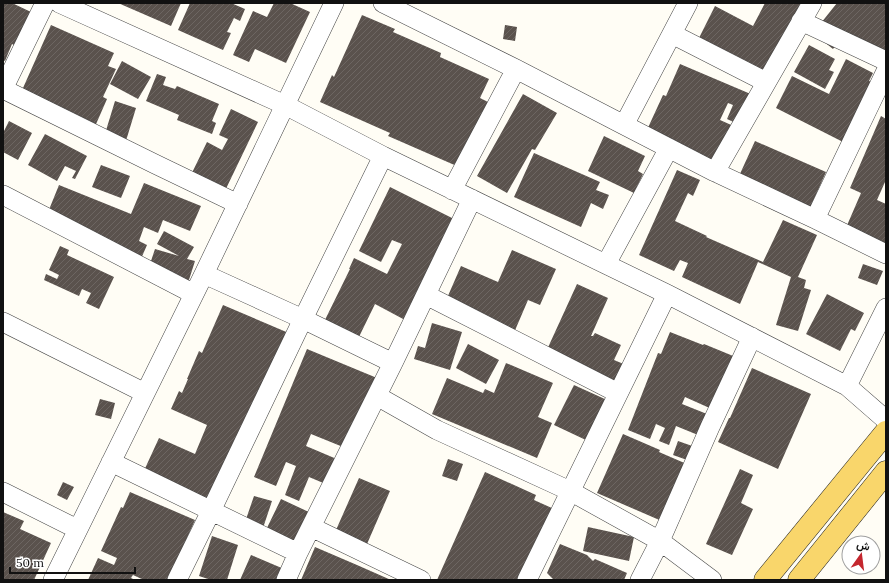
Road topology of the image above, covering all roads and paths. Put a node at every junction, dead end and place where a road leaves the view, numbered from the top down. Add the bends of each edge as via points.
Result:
1 (45, 3) edge
2 (59, 3) edge
3 (334, 3) edge
4 (383, 3) edge
5 (688, 3) edge
6 (812, 3) edge
7 (801, 21) junction
8 (672, 34) junction
9 (886, 61) edge
10 (516, 69) junction
11 (886, 71) edge
12 (766, 82) junction
13 (3, 89) edge
14 (285, 105) junction
15 (624, 126) junction
16 (669, 148) junction
17 (384, 156) junction
18 (715, 172) junction
19 (452, 190) junction
20 (3, 195) edge
21 (472, 199) junction
22 (238, 204) junction
23 (815, 219) junction
24 (886, 254) edge
25 (606, 264) junction
26 (204, 274) junction
27 (194, 294) junction
28 (667, 294) junction
29 (426, 295) junction
30 (886, 308) edge
31 (303, 319) junction
32 (5, 327) edge
33 (752, 338) junction
34 (393, 363) junction
35 (847, 386) junction
36 (145, 393) junction
37 (618, 393) junction
38 (377, 396) junction
39 (886, 420) edge
40 (886, 432) edge
41 (111, 462) junction
42 (886, 472) edge
43 (570, 490) junction
44 (3, 492) edge
45 (211, 511) junction
46 (311, 527) junction
47 (77, 529) junction
48 (660, 541) junction
49 (298, 553) junction
50 (53, 580) edge
51 (177, 580) edge
52 (286, 580) edge
53 (420, 580) edge
54 (527, 580) edge
55 (640, 580) edge
56 (712, 580) edge
57 (765, 580) edge
58 (798, 580) edge

1 - 13 street
2 - 14 street
3 - 14 street
4 - 10 street
5 - 8 street
6 - 7 street
7 - 9 street
7 - 12 street
8 - 12 street
8 - 15 street
10 - 15 street
10 - 19 street
11 - 23 street
12 - 18 street
13 - 22 street
14 - 17 street
14 - 22 street
15 - 16 street
16 - 18 street
16 - 25 street
17 - 19 street
17 - 31 street
18 - 23 street
19 - 21 street
20 - 27 street
21 - 25 street
21 - 29 street
22 - 26 street
23 - 24 street
25 - 28 street
26 - 27 street
26 - 31 street
27 - 36 street
28 - 33 street
28 - 37 street
29 - 34 street
29 - 37 street
30 - 35 street
31 - 34 street
31 - 45 street
32 - 36 street
33 - 35 street
33 - 48 street
34 - 38 street
35 - 39 street
36 - 41 street
37 - 43 street
38 - 43 street via 437,430
38 - 46 street
40 - 57 main road
41 - 45 street
41 - 47 street
42 - 58 main road
43 - 48 street
43 - 54 street
44 - 47 street
45 - 49 street
45 - 51 street
46 - 49 street
46 - 53 street
47 - 50 street
48 - 55 street
48 - 56 street
49 - 52 street

